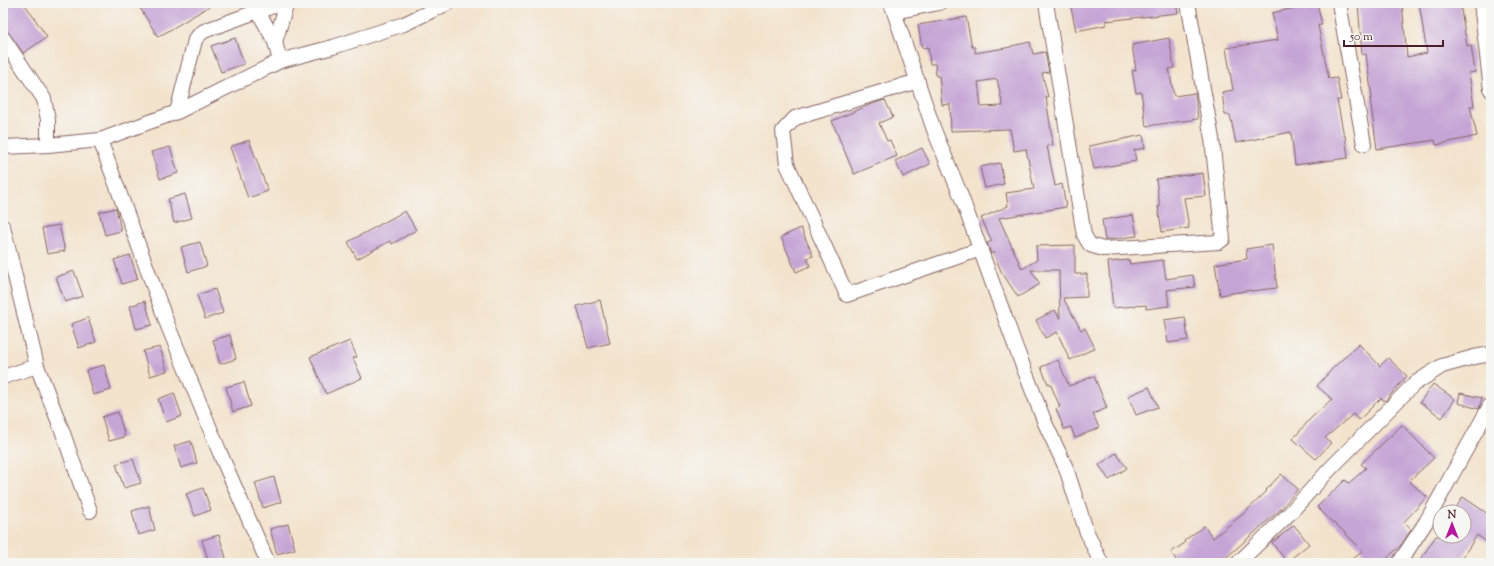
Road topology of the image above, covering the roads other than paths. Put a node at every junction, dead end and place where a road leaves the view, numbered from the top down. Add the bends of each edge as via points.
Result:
1 (283, 3) edge
2 (287, 3) edge
3 (448, 3) edge
4 (939, 3) edge
5 (1046, 3) edge
6 (1188, 3) edge
7 (1339, 3) edge
8 (1481, 3) edge
9 (892, 7) edge
10 (258, 11) junction
11 (3, 38) edge
12 (275, 42) junction
13 (280, 61) junction
14 (918, 81) junction
15 (1491, 90) edge
16 (177, 112) junction
17 (100, 140) junction
18 (1364, 144) dead end
19 (48, 146) junction
20 (3, 147) edge
21 (3, 227) edge
22 (981, 249) junction
23 (1491, 354) edge
24 (37, 366) junction
25 (3, 377) edge
26 (1491, 404) edge
27 (90, 511) dead end
28 (268, 563) edge
29 (1101, 563) edge
30 (1238, 563) edge
31 (1399, 563) edge

1 - 10 street
2 - 12 street
3 - 13 street via 404,24
4 - 9 street
5 - 6 street via 1084,235 1090,245 1102,249 1219,242 1222,239 1212,139
7 - 18 street
8 - 15 street
9 - 14 street
10 - 12 street
10 - 16 street via 199,35 195,40
11 - 19 street via 44,99 48,120
12 - 13 street
13 - 16 street
14 - 22 street via 934,130
14 - 22 street via 796,118 783,131 787,164 847,294
16 - 17 street
17 - 19 street
17 - 28 street via 168,326
19 - 20 street
21 - 24 street
22 - 29 street via 1016,348 1045,423 1066,468 1086,530
23 - 30 street via 1442,366 1414,384 1290,513
24 - 25 street
24 - 27 street
26 - 31 street via 1426,522

